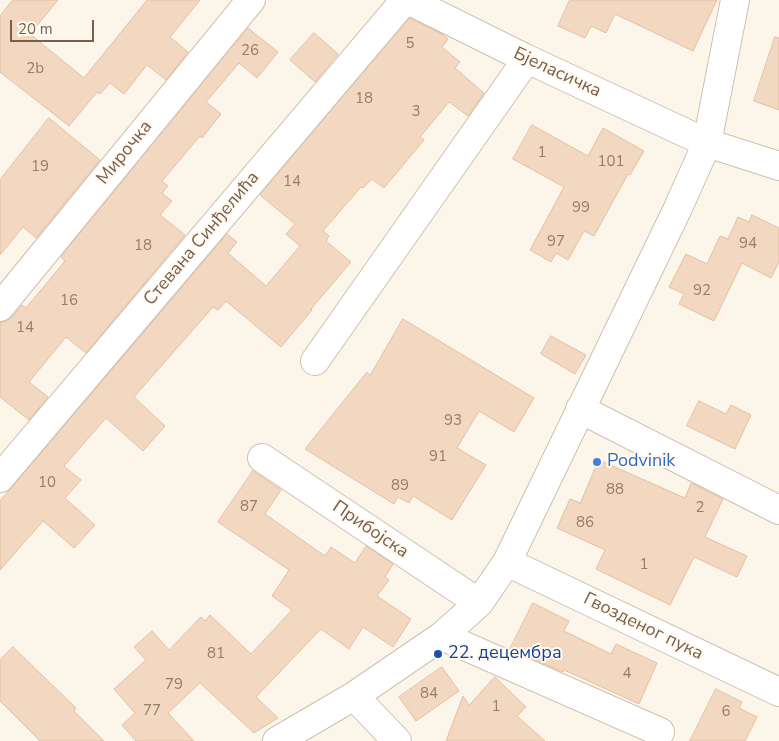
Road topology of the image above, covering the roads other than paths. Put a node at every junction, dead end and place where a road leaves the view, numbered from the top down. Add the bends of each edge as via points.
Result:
1 (251, 0) edge
2 (406, 0) edge
3 (735, 0) edge
4 (527, 59) junction
5 (707, 143) junction
6 (779, 166) edge
7 (0, 307) edge
8 (315, 361) dead end
9 (580, 409) junction
10 (262, 458) dead end
11 (0, 478) edge
12 (779, 510) edge
13 (507, 562) junction
14 (479, 602) junction
15 (442, 636) junction
16 (779, 692) edge
17 (354, 696) junction
18 (660, 732) dead end
19 (278, 741) edge
20 (397, 741) edge

1 - 7 street, Мирочка
2 - 4 street, Бјеласичка
2 - 11 street, Стевана Синђелића
3 - 5 street
4 - 5 street, Бјеласичка
4 - 8 street
5 - 6 street, Бјеласичка
5 - 9 street
9 - 12 street
9 - 13 street
10 - 14 street, Прибојска
13 - 14 street
13 - 16 street, Гвозденог пука
14 - 15 street
15 - 17 street
15 - 18 street
17 - 19 street
17 - 20 street

